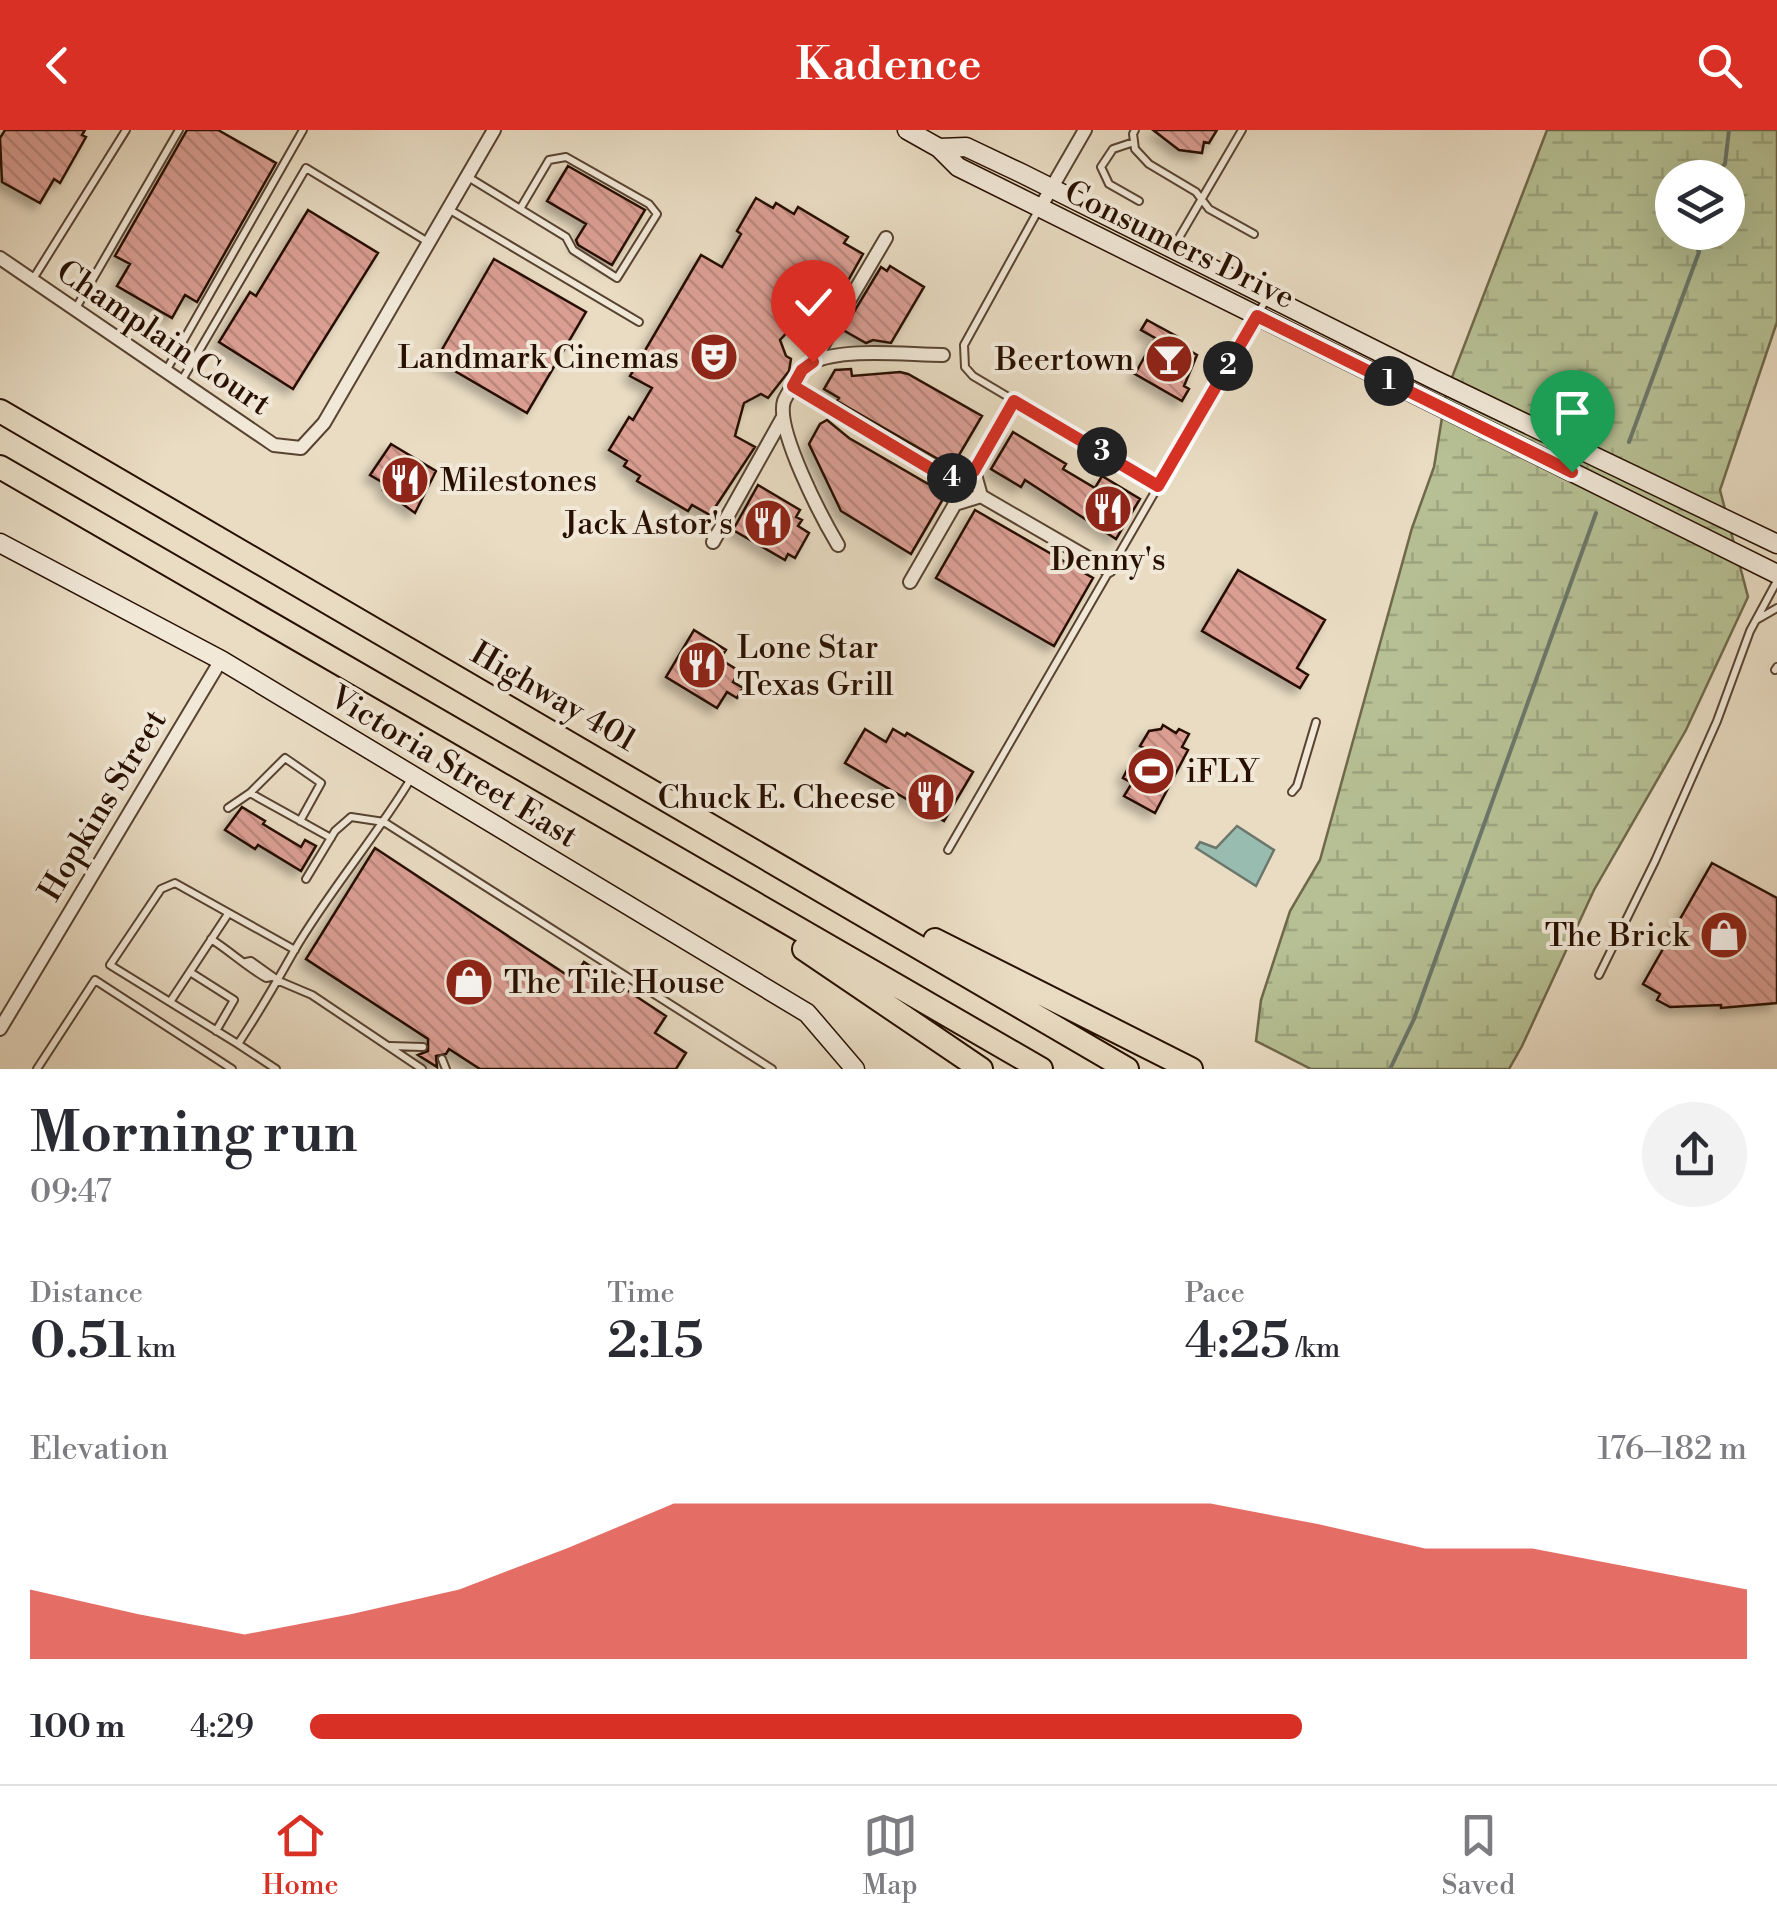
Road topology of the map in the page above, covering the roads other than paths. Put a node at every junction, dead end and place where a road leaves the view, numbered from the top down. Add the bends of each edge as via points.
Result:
1 (126, 130) edge
2 (178, 130) edge
3 (304, 130) edge
4 (494, 130) edge
5 (907, 130) edge
6 (1085, 130) edge
7 (1135, 130) edge
8 (1242, 130) edge
9 (1134, 142) junction
10 (939, 148) junction
11 (467, 177) junction
12 (1052, 188) junction
13 (1202, 200) junction
14 (1138, 201) dead end
15 (520, 208) junction
16 (1040, 208) junction
17 (448, 209) junction
18 (1254, 234) dead end
19 (886, 238) dead end
20 (429, 242) junction
21 (1173, 249) junction
22 (0, 258) edge
23 (32, 280) junction
24 (1268, 297) junction
25 (76, 309) junction
26 (1257, 316) junction
27 (639, 322) dead end
28 (943, 355) dead end
29 (813, 362) junction
30 (166, 371) junction
31 (181, 381) junction
32 (793, 386) junction
33 (1014, 401) junction
34 (0, 411) edge
35 (783, 417) junction
36 (0, 468) edge
37 (974, 471) junction
38 (948, 479) junction
39 (1158, 486) junction
40 (982, 496) junction
41 (955, 504) junction
42 (0, 542) edge
43 (712, 542) dead end
44 (1777, 544) edge
45 (838, 545) dead end
46 (1110, 570) junction
47 (1777, 577) edge
48 (910, 582) dead end
49 (1777, 608) edge
50 (1756, 619) junction
51 (221, 660) junction
52 (1316, 722) dead end
53 (412, 776) junction
54 (1292, 792) dead end
55 (250, 793) junction
56 (228, 808) dead end
57 (300, 821) junction
58 (384, 822) junction
59 (331, 838) junction
60 (948, 850) dead end
61 (661, 851) junction
62 (756, 852) junction
63 (306, 880) dead end
64 (228, 914) junction
65 (212, 940) junction
66 (295, 950) junction
67 (190, 972) junction
68 (1599, 976) dead end
69 (275, 979) junction
70 (170, 1002) junction
71 (0, 1029) edge
72 (216, 1030) junction
73 (238, 1044) junction
74 (389, 1046) junction
75 (423, 1046) dead end
76 (442, 1059) dead end
77 (38, 1069) edge
78 (232, 1069) edge
79 (276, 1069) edge
80 (422, 1069) edge
81 (446, 1069) edge
82 (772, 1069) edge
83 (854, 1069) edge
84 (980, 1069) edge
85 (1041, 1069) edge
86 (1127, 1069) edge
87 (1191, 1069) edge

1 - 23 lane
2 - 25 lane
3 - 30 lane
4 - 11 street
5 - 10 main road, Consumers Drive
6 - 12 street
7 - 9 lane
8 - 13 lane
9 - 13 lane via 1149,164
9 - 14 lane via 1113,149 1101,167 1109,184
10 - 12 main road, Consumers Drive via 966,147
10 - 16 main road, Consumers Drive via 958,167
11 - 15 lane
11 - 17 street
12 - 16 street
12 - 21 main road, Consumers Drive
13 - 18 lane
13 - 21 lane
15 - 15 lane via 617,278 657,214 566,157 548,160
16 - 26 main road, Consumers Drive
16 - 33 lane via 962,356 973,376
17 - 20 street
17 - 27 lane
19 - 29 street
20 - 31 street, Champlain Court via 324,423 302,448 274,445
20 - 31 lane via 306,168
21 - 24 main road, Consumers Drive
22 - 23 street, Champlain Court
23 - 25 street, Champlain Court
24 - 26 lane
24 - 44 main road, Consumers Drive
25 - 30 street, Champlain Court
26 - 39 lane
26 - 47 main road, Consumers Drive
28 - 29 street
29 - 32 street
30 - 31 street, Champlain Court
32 - 35 street
32 - 38 street
33 - 37 street
33 - 39 lane
34 - 62 highway, Highway 401
35 - 43 street
35 - 45 street
36 - 61 highway
37 - 38 street
37 - 40 street
38 - 41 street
39 - 46 lane
40 - 41 street
40 - 46 street
41 - 48 street
42 - 51 main road, Victoria Street East
46 - 60 lane
47 - 50 lane
49 - 50 lane
50 - 68 lane via 1688,788
51 - 53 main road, Victoria Street East
51 - 71 street, Hopkins Street
52 - 54 lane
53 - 58 lane
53 - 83 main road, Victoria Street East via 808,1013
55 - 56 lane
55 - 57 lane
55 - 57 lane via 284,758 322,783
57 - 59 lane
58 - 59 lane via 351,817
58 - 66 lane
58 - 82 lane
59 - 63 lane
61 - 84 highway
61 - 85 highway
62 - 86 highway, Highway 401
62 - 87 highway
64 - 65 lane
64 - 66 lane
64 - 70 lane via 176,884 162,888 110,966
65 - 67 lane
65 - 69 lane
66 - 69 lane
67 - 70 lane
67 - 72 lane via 234,1000
69 - 73 lane
69 - 74 lane
70 - 72 lane
72 - 73 lane
73 - 79 lane
74 - 75 lane
74 - 80 lane
76 - 81 lane
77 - 78 lane via 95,980

